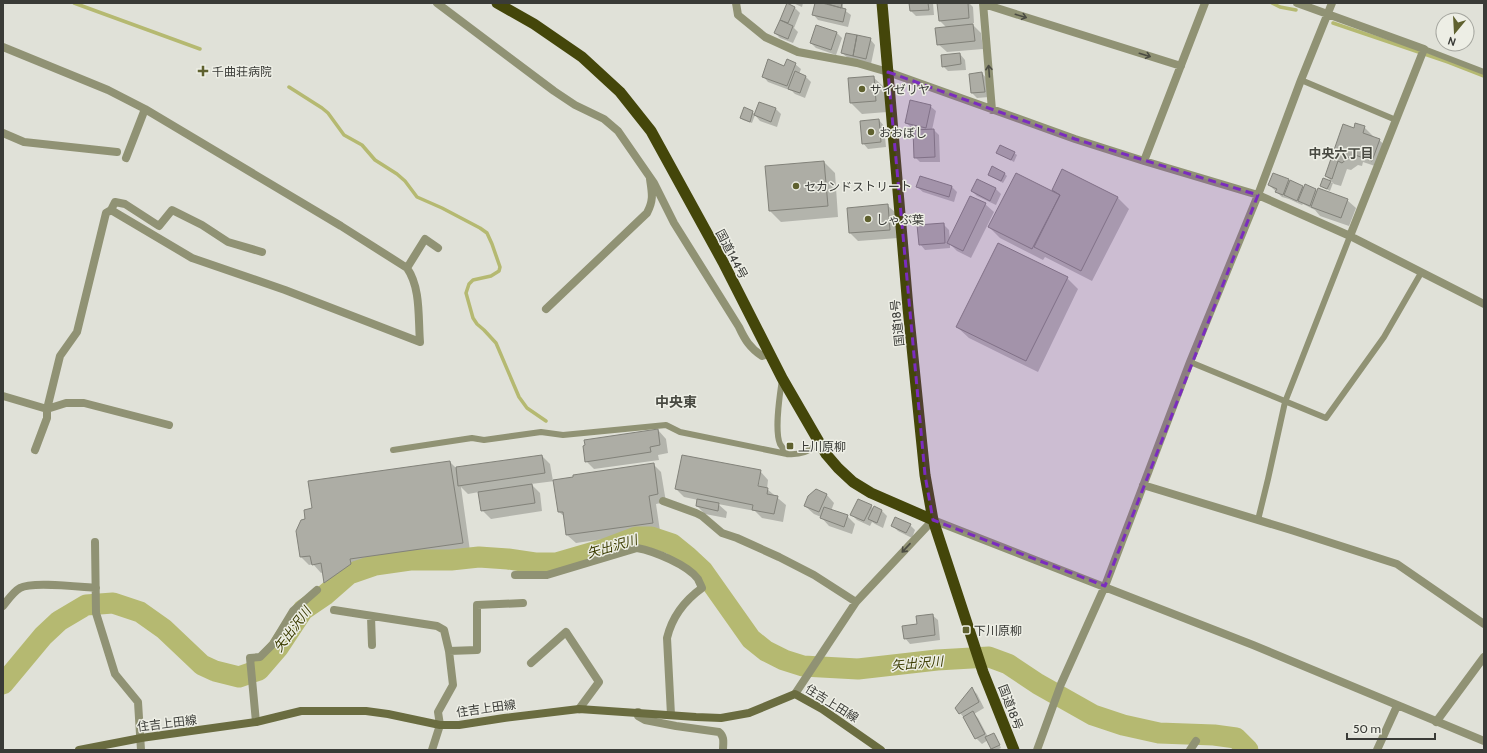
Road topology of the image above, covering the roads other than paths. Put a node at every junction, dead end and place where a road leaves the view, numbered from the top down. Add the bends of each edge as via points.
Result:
1 (437, 3) edge
2 (497, 3) edge
3 (736, 3) edge
4 (882, 3) edge
5 (1205, 3) edge
6 (1297, 3) edge
7 (1332, 3) edge
8 (983, 4) edge
9 (1327, 14) junction
10 (3, 47) edge
11 (1424, 50) junction
12 (1180, 66) junction
13 (888, 72) junction
14 (1484, 72) edge
15 (1301, 80) junction
16 (145, 109) junction
17 (992, 110) junction
18 (1396, 120) junction
19 (3, 133) edge
20 (117, 152) dead end
21 (126, 158) dead end
22 (1144, 161) junction
23 (649, 176) junction
24 (1258, 195) junction
25 (111, 210) junction
26 (1350, 236) junction
27 (438, 248) dead end
28 (262, 252) dead end
29 (407, 268) junction
30 (1421, 273) junction
31 (1484, 304) edge
32 (546, 309) dead end
33 (768, 354) junction
34 (1190, 362) junction
35 (782, 378) junction
36 (3, 396) edge
37 (1285, 402) junction
38 (47, 409) junction
39 (169, 424) dead end
40 (819, 443) junction
41 (35, 450) dead end
42 (393, 450) dead end
43 (787, 454) junction
44 (1143, 484) junction
45 (663, 501) dead end
46 (933, 520) junction
47 (1258, 520) junction
48 (94, 542) dead end
49 (515, 575) dead end
50 (1105, 586) junction
51 (96, 590) junction
52 (317, 590) dead end
53 (856, 602) junction
54 (523, 603) dead end
55 (3, 606) edge
56 (334, 610) dead end
57 (371, 617) junction
58 (1484, 624) edge
59 (372, 645) dead end
60 (448, 651) junction
61 (1484, 657) edge
62 (531, 663) dead end
63 (795, 694) junction
64 (1397, 706) junction
65 (579, 709) junction
66 (638, 712) junction
67 (671, 715) junction
68 (683, 716) junction
69 (256, 722) junction
70 (1436, 722) junction
71 (440, 725) junction
72 (706, 730) junction
73 (140, 738) junction
74 (1484, 740) edge
75 (1196, 741) dead end
76 (79, 750) edge
77 (141, 750) edge
78 (432, 750) edge
79 (723, 750) edge
80 (881, 750) edge
81 (1014, 750) edge
82 (1037, 750) edge
83 (1190, 750) edge
84 (1377, 750) edge

1 - 23 street via 554,91 618,131
2 - 33 highway, 国道144号 via 534,24 582,57 620,92 647,125 722,262
3 - 13 street via 738,15 765,37 798,52 857,63
4 - 13 highway, 国道18号
5 - 12 street
6 - 9 street
7 - 9 street
8 -> 12 street
17 -> 8 street
9 - 11 street
9 - 15 street
10 - 16 street via 108,90
11 - 14 lane
11 - 18 street
12 - 22 street
13 - 17 street
13 - 46 highway, 国道18号 via 908,308
15 - 18 lane
15 - 24 street
16 - 21 street
16 - 29 street
17 - 22 street
18 - 26 street
19 - 20 street via 24,142
22 - 24 street
23 - 32 street via 652,204 647,213
23 - 33 street via 674,223 746,341 762,356
24 - 26 street
24 - 34 street
25 - 28 street via 115,202 125,204 159,226 172,210 228,242
25 - 29 street via 192,258 285,290 420,342 416,287
25 - 38 street via 106,213 77,332 60,356
26 - 30 street
26 - 37 lane
27 - 29 street via 425,239
30 - 31 street
30 - 37 lane via 1384,337 1326,418
33 - 35 highway, 国道144号
34 - 37 lane
34 - 44 street
35 - 40 highway, 国道144号
35 - 43 lane via 778,437
36 - 38 street
37 - 47 lane
38 - 39 street via 66,403 84,403
38 - 41 street via 47,418
40 - 43 lane via 802,454
40 - 46 highway, 国道144号 via 836,465 854,482 871,493
42 - 43 lane via 472,438 484,440 541,432 563,434 666,425 680,432
44 - 47 street
44 - 50 street
45 - 53 street via 702,516 722,533 814,575
46 - 50 street
46 -> 53 street
46 - 81 highway, 国道18号 via 983,672
47 - 58 street via 1397,564
48 - 51 street
49 - 67 street via 547,575 637,548 647,550 690,571 702,588 690,597 674,617 666,638
50 - 64 street
50 - 82 street via 1061,684
51 - 55 street via 34,584 22,586 15,590
51 - 73 street via 96,613 115,674 138,702
52 - 69 street via 293,611 273,644 260,657 250,658
53 - 63 street
54 - 60 street via 477,606 477,650
56 - 57 street
57 - 59 street
57 - 60 street via 437,626 444,630
60 - 71 street via 453,685 438,712
61 - 70 street
62 - 65 street via 566,632 599,682
63 - 68 main road, 住吉上田線 via 749,713 735,716
63 - 80 main road, 住吉上田線 via 822,709
64 - 70 street
64 - 84 street
65 - 66 main road, 住吉上田線
65 - 71 main road, 住吉上田線 via 459,725
66 - 67 main road, 住吉上田線
66 - 72 street via 638,716 645,720
67 - 68 main road, 住吉上田線
68 - 72 street via 683,721
69 - 71 main road, 住吉上田線 via 301,710 388,714
69 - 73 main road, 住吉上田線
70 - 74 street
71 - 78 street
72 - 79 street via 722,735
73 - 76 main road, 住吉上田線
73 - 77 street
75 - 83 street

